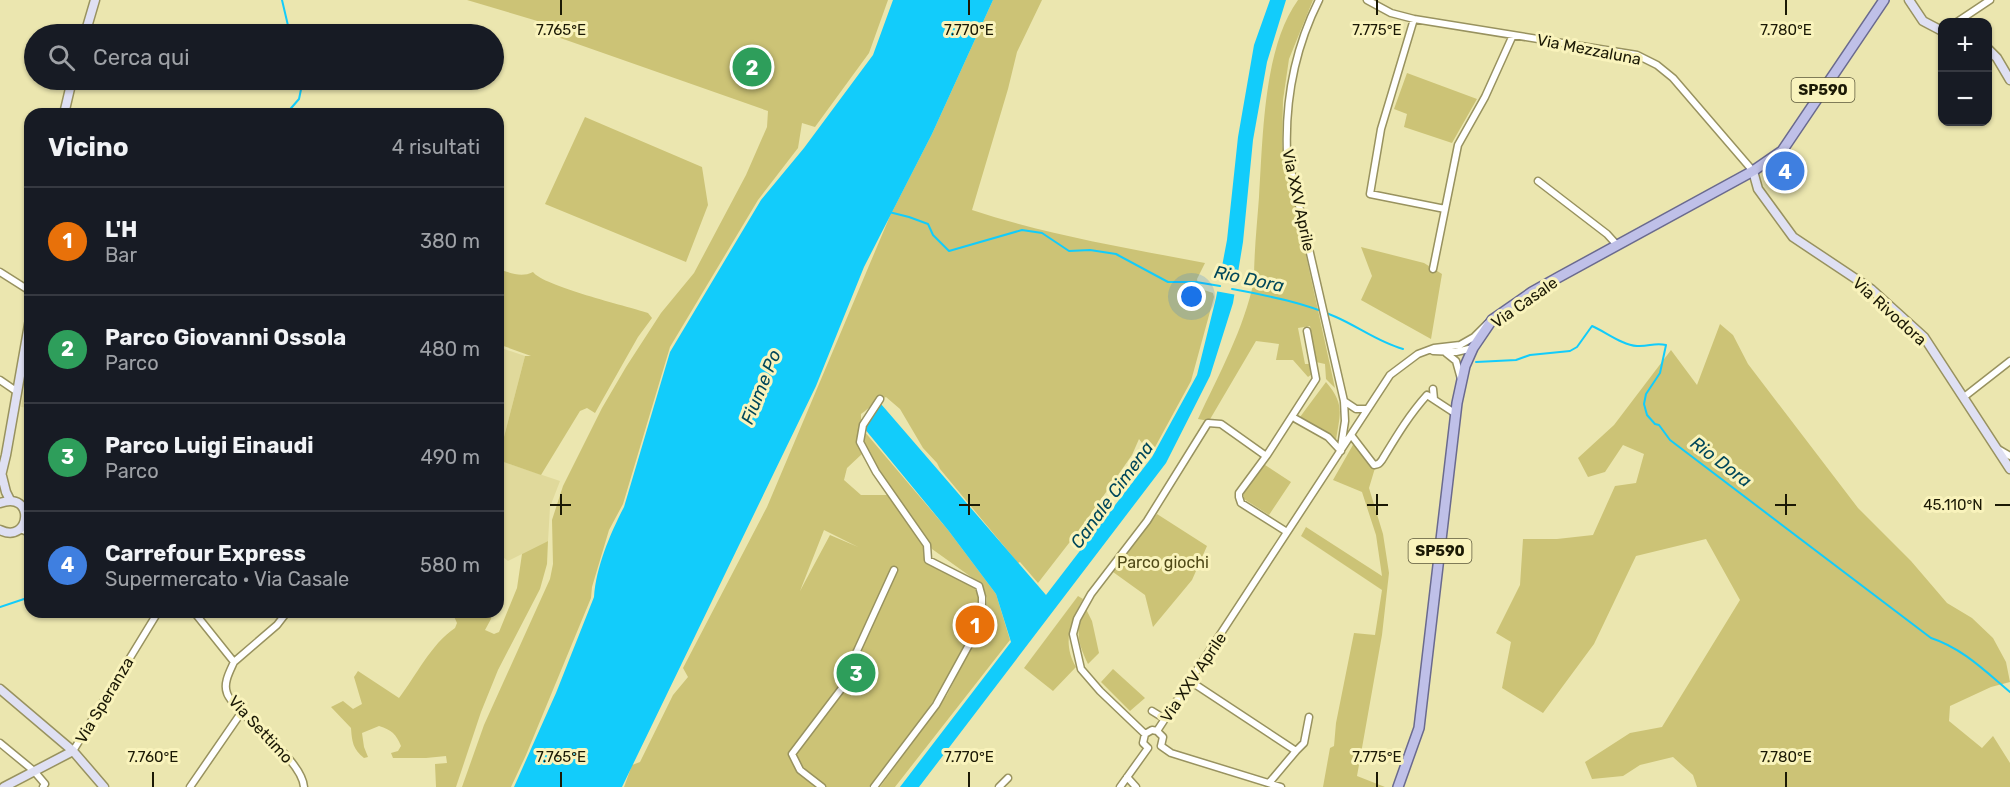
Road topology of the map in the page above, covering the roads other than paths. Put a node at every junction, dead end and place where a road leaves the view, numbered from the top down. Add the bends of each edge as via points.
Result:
1 (95, 0) edge
2 (1319, 0) edge
3 (1367, 0) edge
4 (1884, 0) edge
5 (1909, 0) edge
6 (1990, 0) edge
7 (1963, 18) edge
8 (1414, 19) junction
9 (88, 24) edge
10 (1938, 29) edge
11 (1513, 35) junction
12 (1992, 53) edge
13 (2010, 80) edge
14 (70, 90) edge
15 (65, 108) edge
16 (1753, 171) junction
17 (1538, 181) dead end
18 (1445, 209) junction
19 (1617, 245) junction
20 (1433, 269) dead end
21 (0, 272) edge
22 (24, 287) edge
23 (1492, 320) junction
24 (1307, 331) dead end
25 (1473, 348) junction
26 (24, 350) edge
27 (1426, 351) junction
28 (1445, 352) junction
29 (2010, 361) edge
30 (0, 380) edge
31 (1461, 380) junction
32 (1433, 390) dead end
33 (16, 391) junction
34 (1964, 397) junction
35 (880, 399) dead end
36 (1434, 399) junction
37 (1344, 402) junction
38 (1367, 409) junction
39 (1456, 414) junction
40 (1296, 418) dead end
41 (1351, 435) junction
42 (1998, 449) junction
43 (1341, 451) junction
44 (1266, 456) junction
45 (2010, 456) edge
46 (2010, 469) edge
47 (1, 478) edge
48 (3, 500) edge
49 (24, 511) edge
50 (24, 527) edge
51 (1, 532) edge
52 (1287, 532) junction
53 (894, 570) dead end
54 (154, 618) edge
55 (199, 618) edge
56 (282, 618) edge
57 (234, 662) junction
58 (1190, 681) junction
59 (0, 688) edge
60 (1152, 711) dead end
61 (242, 713) junction
62 (1309, 717) dead end
63 (1165, 719) junction
64 (1157, 731) junction
65 (1145, 734) junction
66 (0, 743) edge
67 (1161, 746) junction
68 (1148, 748) junction
69 (73, 751) junction
70 (1296, 751) junction
71 (34, 771) junction
72 (1127, 777) junction
73 (1008, 778) dead end
74 (1269, 783) junction
75 (4, 787) edge
76 (43, 787) edge
77 (104, 787) edge
78 (190, 787) edge
79 (304, 787) edge
80 (822, 787) edge
81 (874, 787) edge
82 (999, 787) edge
83 (1120, 787) edge
84 (1136, 787) edge
85 (1281, 787) edge
86 (1398, 787) edge

1 - 9 street
2 - 37 street, Via XXV Aprile via 1296,63 1287,132 1289,164
3 - 8 street, Via Mezzaluna via 1391,13
4 - 16 main road, Via Casale / SP590 via 1782,151
5 - 10 street via 1923,21
6 - 7 street
8 - 11 street, Via Mezzaluna
8 - 18 street via 1381,129 1370,194
11 - 16 street, Via Mezzaluna via 1636,55 1657,65
11 - 18 street via 1458,145
12 - 13 street
14 - 15 street
16 - 19 main road, Via Casale / SP590
16 - 34 street, Via Rivodora via 1758,189 1793,237 1871,289 1924,337
17 - 19 street
18 - 20 street
19 - 23 main road, Via Casale / SP590 via 1532,292
21 - 22 street
23 - 25 main road, Via Casale / SP590
23 - 27 street, Via XXV Aprile via 1460,345
24 - 44 street via 1316,380
25 - 28 street
25 - 31 main road, Via Casale / SP590
26 - 33 street
27 - 28 street
27 - 38 street, Via XXV Aprile via 1390,375
28 - 31 street via 1455,361
29 - 34 street
30 - 33 street
31 - 39 main road, Via Casale / SP590
32 - 36 street
33 - 47 street
34 - 42 street, Via Rivodora
35 - 81 street via 863,425 860,442 892,497 927,545 928,560 979,586 982,615 936,705
36 - 39 street
36 - 41 street via 1428,395 1413,412 1378,464 1370,462
37 - 38 street via 1356,409
37 - 43 street, Via XXV Aprile
38 - 41 street, Via XXV Aprile
39 - 86 main road, Via Casale / SP590 via 1419,728
40 - 43 street via 1328,437
41 - 43 street, Via XXV Aprile
42 - 45 street
42 - 46 street, Via Rivodora
43 - 52 street, Via XXV Aprile
44 - 52 street via 1239,497
44 - 65 street via 1221,424 1208,423 1147,521 1091,594 1077,619 1073,633 1081,669
47 - 48 street via 6,492
48 - 49 street via 22,506
50 - 51 street via 12,533
52 - 58 street, Via XXV Aprile
53 - 80 street via 856,651 861,663 792,754 800,770
54 - 69 street, Via Speranza
55 - 57 street
56 - 57 street
57 - 61 street, Via Settimo via 226,692
58 - 63 street, Via XXV Aprile
58 - 70 street
59 - 69 street
60 - 63 street
61 - 78 street
61 - 79 street, Via Settimo via 297,768
62 - 70 street via 1310,730
63 - 64 street, Via XXV Aprile
64 - 65 street
64 - 67 street via 1162,737
65 - 68 street via 1143,743
66 - 71 street
67 - 68 street
67 - 74 street via 1171,753
68 - 72 street
69 - 71 street, Via Speranza
69 - 77 street
70 - 74 street
71 - 75 street, Via Speranza
71 - 76 street via 45,784
72 - 83 street
72 - 84 street
73 - 82 street
74 - 85 street

